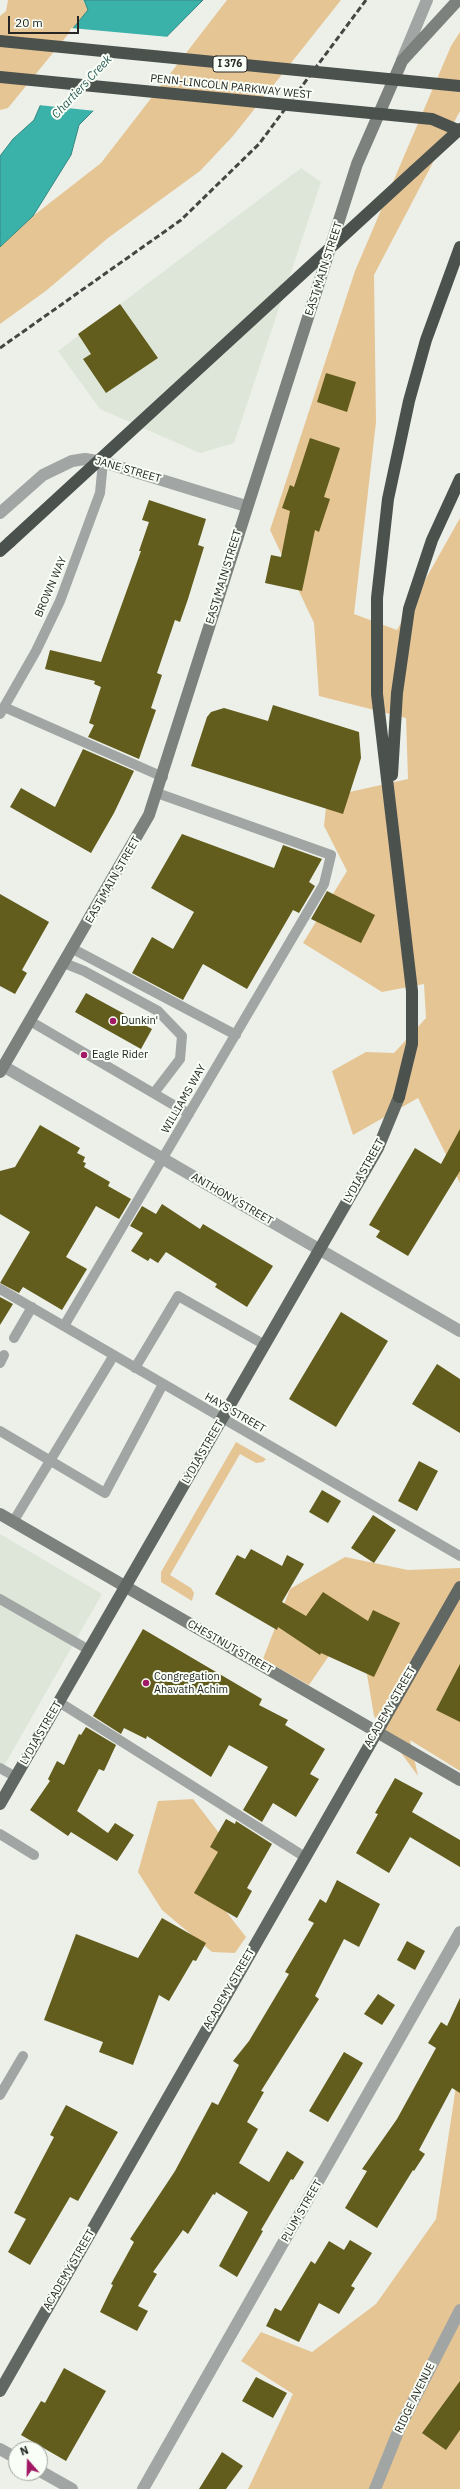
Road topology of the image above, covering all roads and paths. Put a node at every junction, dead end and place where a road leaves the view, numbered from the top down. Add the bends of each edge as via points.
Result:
1 (427, 0) edge
2 (458, 0) edge
3 (0, 41) edge
4 (402, 61) junction
5 (0, 77) edge
6 (460, 86) edge
7 (432, 119) junction
8 (460, 122) edge
9 (460, 130) edge
10 (460, 247) edge
11 (103, 462) junction
12 (460, 479) edge
13 (246, 506) junction
14 (0, 513) edge
15 (0, 551) edge
16 (2, 711) edge
17 (163, 777) junction
18 (157, 793) junction
19 (390, 801) junction
20 (73, 949) junction
21 (64, 963) junction
22 (30, 1021) junction
23 (236, 1035) junction
24 (2, 1069) edge
25 (154, 1093) junction
26 (399, 1097) joint
27 (189, 1114) junction
28 (163, 1159) junction
29 (320, 1250) junction
30 (0, 1288) edge
31 (32, 1307) junction
32 (64, 1326) junction
33 (460, 1331) edge
34 (14, 1338) dead end
35 (265, 1345) junction
36 (114, 1355) junction
37 (135, 1368) junction
38 (163, 1384) junction
39 (222, 1419) junction
40 (0, 1432) edge
41 (50, 1461) junction
42 (0, 1514) edge
43 (13, 1522) junction
44 (460, 1556) edge
45 (126, 1587) junction
46 (460, 1587) edge
47 (0, 1599) edge
48 (89, 1650) junction
49 (60, 1702) junction
50 (376, 1731) junction
51 (0, 1768) edge
52 (16, 1777) junction
53 (460, 1780) edge
54 (0, 1804) edge
55 (0, 1834) edge
56 (34, 1854) dead end
57 (305, 1857) junction
58 (460, 1932) edge
59 (23, 2056) dead end
60 (0, 2095) edge
61 (460, 2310) edge
62 (0, 2391) edge
63 (48, 2476) edge
64 (72, 2489) edge
65 (144, 2489) edge
66 (375, 2489) edge

1 - 4 street
2 - 4 main road, EAST MAIN STREET
3 - 6 highway, PENN-LINCOLN PARKWAY WEST / I 376, bridge
4 - 13 main road, EAST MAIN STREET via 358,164
5 - 7 highway, PENN-LINCOLN PARKWAY WEST, bridge
7 - 8 highway, PENN-LINCOLN PARKWAY WEST, bridge
7 - 9 highway, bridge
9 - 15 highway, bridge
10 - 19 highway via 426,340 409,401 388,499 380,554 376,612 377,694
11 - 13 street, JANE STREET
11 - 14 street, JANE STREET via 85,459 57,466
11 - 16 lane, BROWN WAY via 100,493 60,601
12 - 19 highway via 432,540 409,609 397,693
13 - 17 main road, EAST MAIN STREET
16 - 17 lane
17 - 18 main road, EAST MAIN STREET
18 - 20 main road, EAST MAIN STREET via 132,847
18 - 23 lane, WILLIAMS WAY via 331,855 324,884
19 - 26 highway via 414,1017 407,1071
20 - 21 main road, EAST MAIN STREET
20 - 23 lane
21 - 22 main road, EAST MAIN STREET
21 - 25 lane via 158,1011 182,1036 180,1059
22 - 24 main road, EAST MAIN STREET
22 - 25 lane
23 - 27 lane, WILLIAMS WAY
24 - 28 street, ANTHONY STREET
25 - 27 lane
26 - 29 main road, LYDIA STREET via 378,1148
27 - 28 lane, WILLIAMS WAY
28 - 29 street, ANTHONY STREET
28 - 32 lane, WILLIAMS WAY
29 - 33 street, ANTHONY STREET
29 - 35 main road, LYDIA STREET
30 - 31 lane, HAYS STREET
31 - 32 lane, HAYS STREET
31 - 34 lane
32 - 36 lane, HAYS STREET
35 - 37 lane via 178,1296
35 - 39 main road, LYDIA STREET
36 - 37 lane, HAYS STREET
36 - 41 lane
37 - 38 lane, HAYS STREET
38 - 39 lane, HAYS STREET
38 - 41 lane via 105,1493
39 - 44 lane, HAYS STREET
39 - 45 main road, LYDIA STREET
40 - 41 lane
41 - 43 lane
42 - 43 main road, CHESTNUT STREET
43 - 45 main road, CHESTNUT STREET
45 - 48 main road, LYDIA STREET
45 - 50 main road, CHESTNUT STREET
46 - 50 main road, ACADEMY STREET
47 - 48 lane
48 - 49 main road, LYDIA STREET
49 - 52 main road, LYDIA STREET
49 - 57 lane
50 - 53 main road, CHESTNUT STREET
50 - 57 main road, ACADEMY STREET
51 - 52 lane
52 - 54 main road, LYDIA STREET
55 - 56 lane
57 - 62 main road, ACADEMY STREET
58 - 65 street, PLUM STREET
59 - 60 lane
61 - 66 street, RIDGE AVENUE via 400,2427
63 - 64 street

